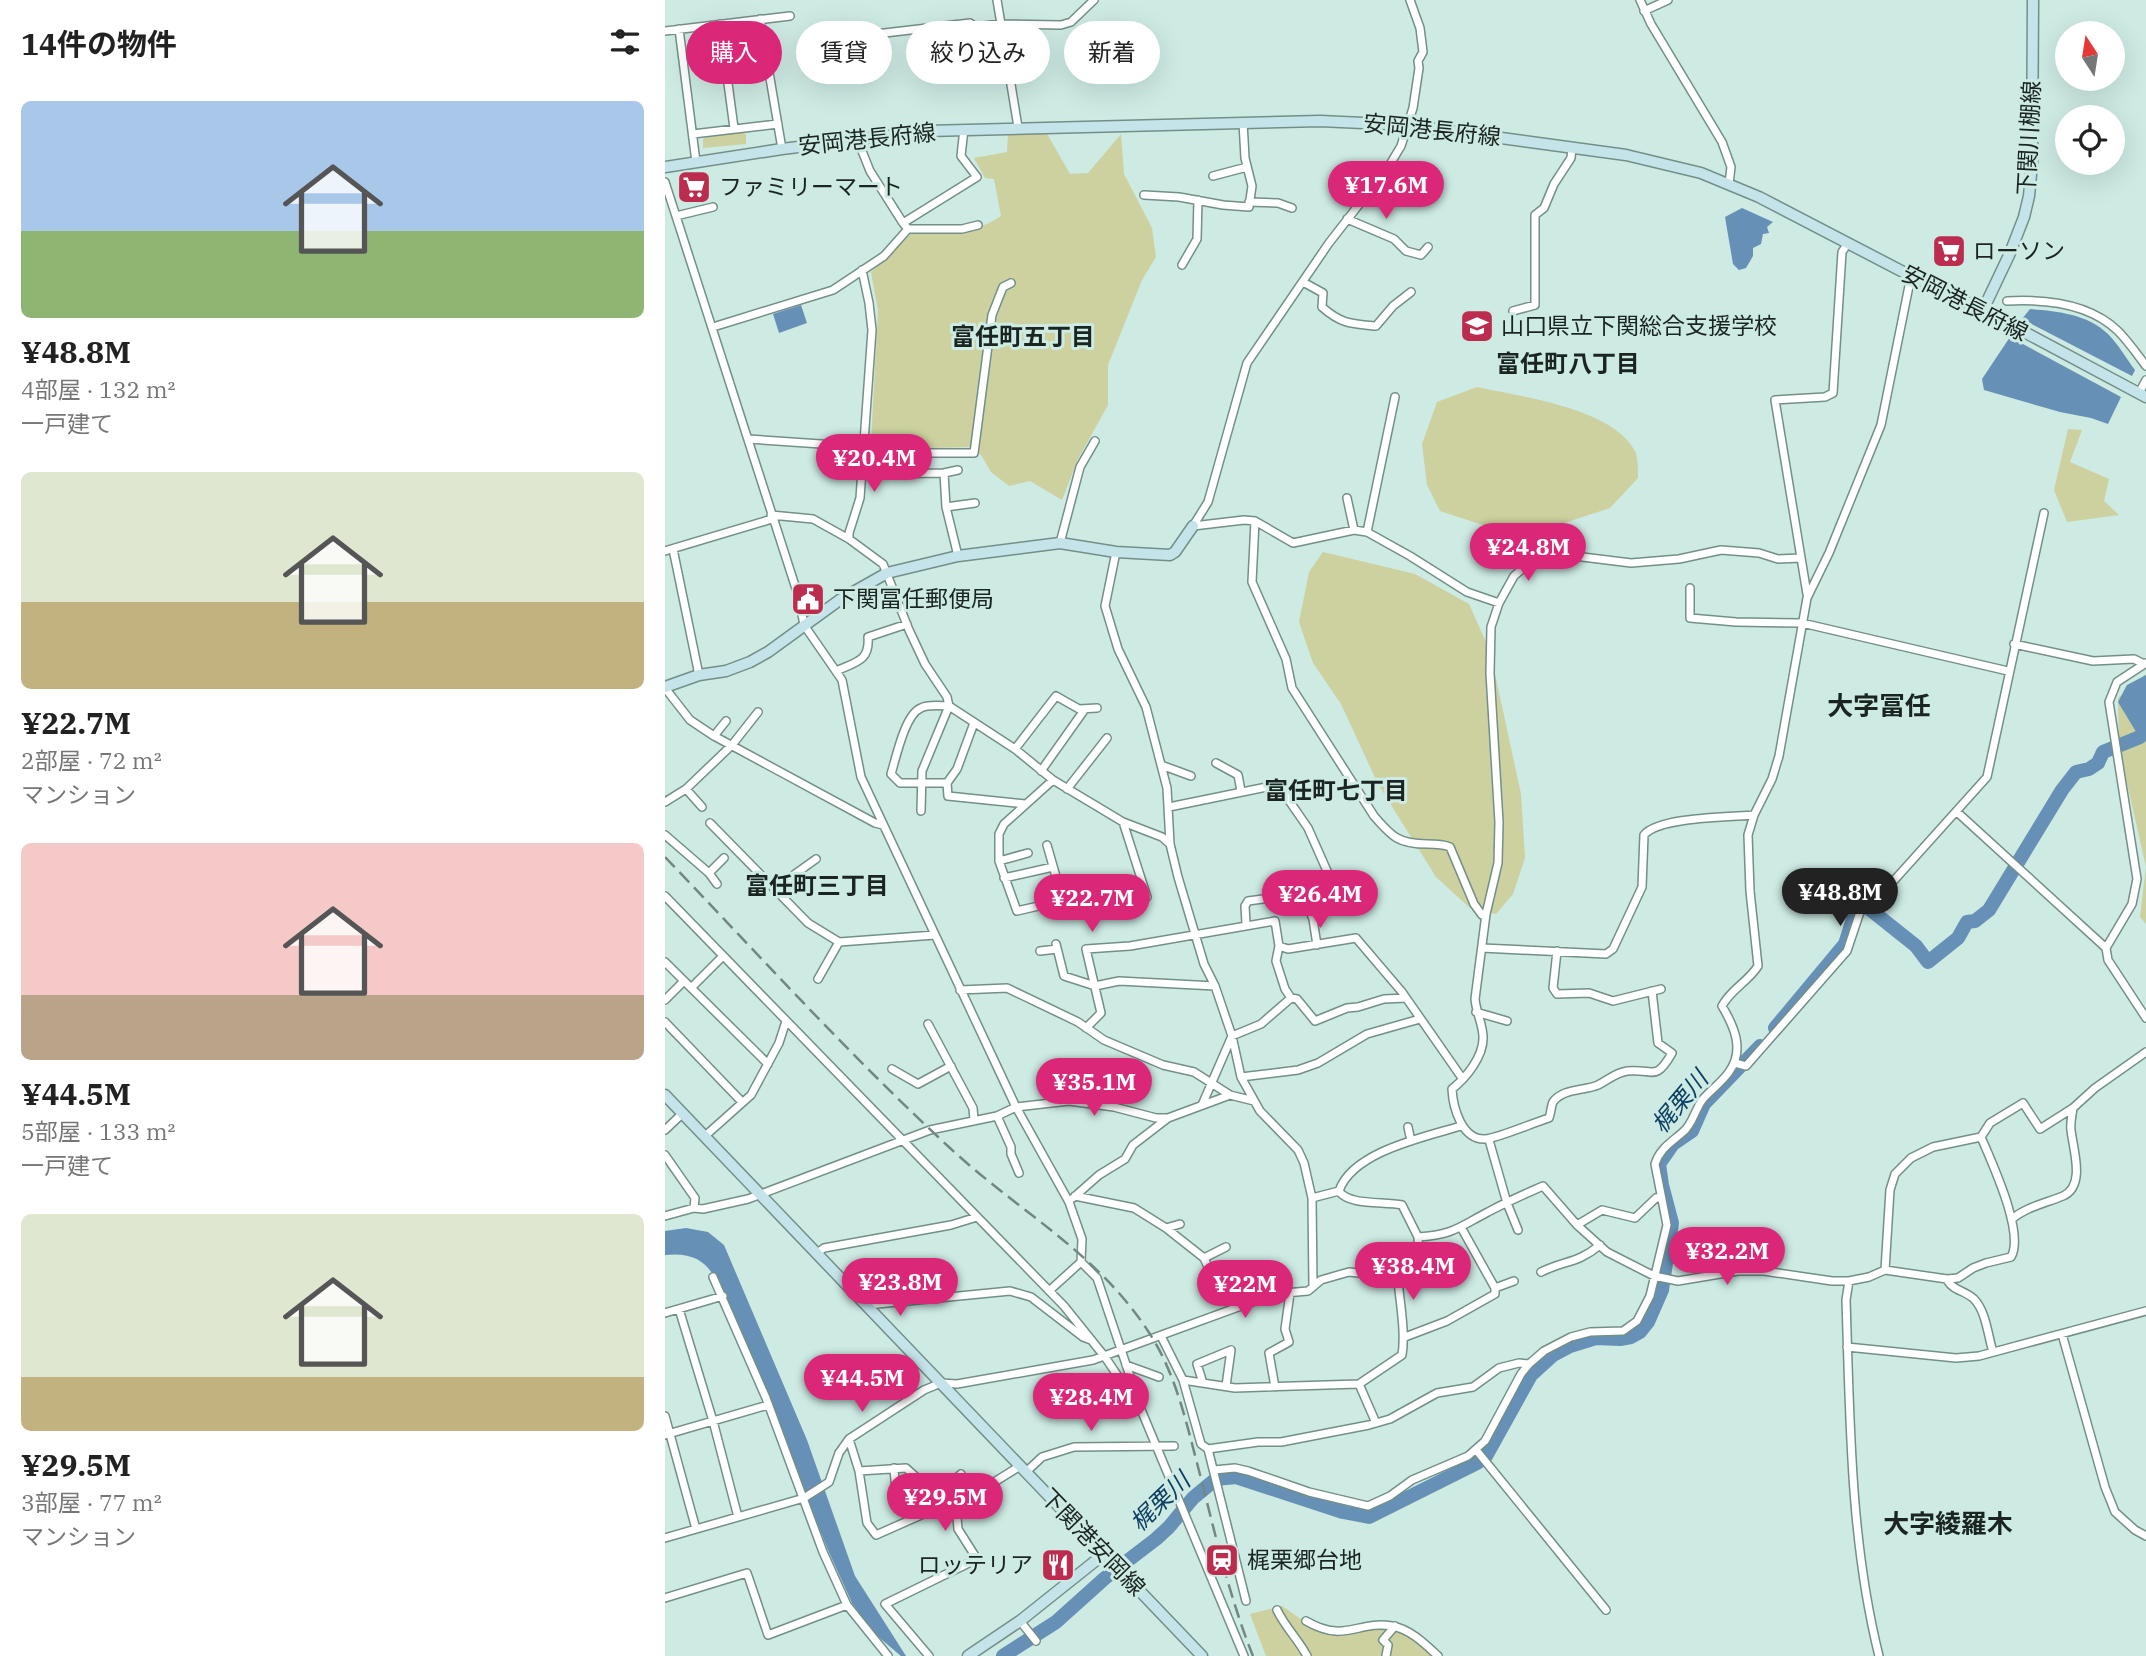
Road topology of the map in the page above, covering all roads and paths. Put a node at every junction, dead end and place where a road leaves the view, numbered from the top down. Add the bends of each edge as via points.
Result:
1 (997, 0) edge
2 (1094, 0) edge
3 (1411, 0) edge
4 (1640, 0) edge
5 (1668, 0) edge
6 (2033, 0) edge
7 (1644, 11) junction
8 (790, 16) dead end
9 (760, 19) junction
10 (744, 21) edge
11 (1000, 21) edge
12 (1050, 25) edge
13 (686, 28) edge
14 (679, 29) junction
15 (665, 31) edge
16 (728, 84) edge
17 (1010, 84) edge
18 (1243, 122) junction
19 (778, 124) junction
20 (1406, 125) junction
21 (1017, 127) junction
22 (734, 128) junction
23 (964, 129) junction
24 (694, 134) junction
25 (859, 141) junction
26 (1572, 147) junction
27 (782, 149) junction
28 (696, 162) junction
29 (665, 167) edge
30 (1247, 167) junction
31 (1213, 176) dead end
32 (665, 182) edge
33 (1729, 184) junction
34 (1144, 195) dead end
35 (1198, 200) junction
36 (1249, 202) junction
37 (713, 207) dead end
38 (1292, 208) dead end
39 (676, 216) junction
40 (1347, 219) junction
41 (978, 225) dead end
42 (906, 226) junction
43 (1848, 243) junction
44 (1427, 247) dead end
45 (1182, 265) dead end
46 (862, 270) junction
47 (1911, 276) junction
48 (1303, 282) junction
49 (1010, 283) dead end
50 (1411, 292) dead end
51 (2007, 301) dead end
52 (1983, 310) junction
53 (1513, 311) dead end
54 (713, 327) junction
55 (2146, 366) edge
56 (2146, 380) edge
57 (2142, 395) edge
58 (1395, 397) dead end
59 (749, 439) junction
60 (1095, 441) dead end
61 (865, 447) junction
62 (958, 470) dead end
63 (944, 473) junction
64 (861, 474) junction
65 (1347, 498) dead end
66 (975, 502) dead end
67 (946, 508) junction
68 (2043, 513) dead end
69 (772, 517) junction
70 (1255, 521) junction
71 (1193, 526) junction
72 (1354, 530) junction
73 (1367, 532) junction
74 (849, 539) junction
75 (1060, 543) junction
76 (669, 550) edge
77 (1116, 552) junction
78 (958, 556) junction
79 (1801, 558) junction
80 (887, 573) junction
81 (1690, 588) dead end
82 (1807, 598) junction
83 (1499, 603) junction
84 (1802, 623) junction
85 (907, 624) junction
86 (804, 625) junction
87 (2014, 644) junction
88 (2145, 663) edge
89 (836, 671) junction
90 (2008, 671) junction
91 (699, 675) junction
92 (665, 688) edge
93 (949, 706) junction
94 (1097, 708) dead end
95 (1085, 709) junction
96 (758, 712) dead end
97 (726, 721) dead end
98 (974, 723) junction
99 (714, 736) junction
100 (1107, 738) dead end
101 (732, 745) junction
102 (1015, 750) junction
103 (1216, 763) dead end
104 (1161, 765) junction
105 (1041, 771) junction
106 (1191, 776) dead end
107 (1053, 780) junction
108 (922, 783) junction
109 (947, 783) junction
110 (686, 789) junction
111 (1067, 789) junction
112 (1241, 791) junction
113 (667, 798) edge
114 (1025, 804) junction
115 (702, 807) dead end
116 (1169, 807) junction
117 (921, 811) dead end
118 (1957, 812) junction
119 (1754, 815) junction
120 (1123, 822) junction
121 (715, 825) dead end
122 (883, 825) junction
123 (665, 835) edge
124 (1170, 844) junction
125 (1047, 845) dead end
126 (1028, 853) dead end
127 (724, 858) dead end
128 (816, 859) dead end
129 (999, 860) junction
130 (1053, 867) junction
131 (709, 873) junction
132 (1004, 878) junction
133 (717, 884) dead end
134 (774, 889) junction
135 (665, 896) edge
136 (1147, 897) dead end
137 (1339, 898) dead end
138 (1063, 901) dead end
139 (1043, 905) dead end
140 (1486, 914) junction
141 (1246, 924) junction
142 (935, 935) junction
143 (1195, 935) junction
144 (839, 942) junction
145 (1317, 945) junction
146 (1279, 946) junction
147 (1482, 948) junction
148 (2106, 948) junction
149 (1040, 951) dead end
150 (1557, 951) junction
151 (723, 956) junction
152 (665, 962) edge
153 (818, 979) dead end
154 (683, 982) junction
155 (1095, 986) junction
156 (1215, 986) junction
157 (692, 988) junction
158 (1661, 989) dead end
159 (960, 990) junction
160 (1652, 991) junction
161 (1291, 998) junction
162 (1406, 999) junction
163 (665, 1000) edge
164 (1476, 1012) junction
165 (2146, 1018) edge
166 (1420, 1019) junction
167 (665, 1021) edge
168 (1507, 1021) dead end
169 (788, 1024) junction
170 (928, 1024) dead end
171 (1086, 1028) junction
172 (1232, 1035) junction
173 (2146, 1052) edge
174 (768, 1063) junction
175 (1735, 1063) junction
176 (951, 1066) junction
177 (892, 1069) dead end
178 (1241, 1077) junction
179 (1462, 1078) junction
180 (1211, 1085) junction
181 (665, 1095) edge
182 (1230, 1095) junction
183 (1254, 1101) junction
184 (742, 1102) junction
185 (1202, 1105) junction
186 (1016, 1107) junction
187 (2073, 1108) junction
188 (683, 1113) junction
189 (997, 1116) junction
190 (1168, 1118) junction
191 (974, 1120) junction
192 (1461, 1125) junction
193 (1408, 1127) dead end
194 (665, 1130) edge
195 (705, 1136) junction
196 (1981, 1138) junction
197 (901, 1140) junction
198 (1489, 1140) junction
199 (1411, 1141) junction
200 (665, 1155) edge
201 (1019, 1173) dead end
202 (1339, 1191) junction
203 (759, 1195) junction
204 (1661, 1197) junction
205 (1312, 1198) junction
206 (1072, 1199) junction
207 (1507, 1203) junction
208 (694, 1208) junction
209 (665, 1216) edge
210 (977, 1217) junction
211 (2012, 1219) junction
212 (1180, 1224) dead end
213 (1577, 1226) junction
214 (1166, 1228) junction
215 (1462, 1228) junction
216 (1518, 1230) dead end
217 (1418, 1237) junction
218 (1600, 1245) junction
219 (1226, 1247) dead end
220 (817, 1254) junction
221 (1205, 1258) junction
222 (1081, 1262) junction
223 (1885, 1270) junction
224 (1397, 1271) junction
225 (1541, 1272) dead end
226 (1656, 1276) junction
227 (713, 1277) dead end
228 (1947, 1279) junction
229 (1514, 1281) dead end
230 (1849, 1282) junction
231 (1313, 1286) junction
232 (1495, 1288) junction
233 (1049, 1291) junction
234 (1290, 1293) junction
235 (723, 1296) junction
236 (1248, 1304) junction
237 (867, 1305) junction
238 (679, 1308) junction
239 (2146, 1311) edge
240 (665, 1313) edge
241 (2061, 1334) junction
242 (1161, 1336) junction
243 (1405, 1337) junction
244 (1091, 1340) junction
245 (1847, 1347) junction
246 (1122, 1349) junction
247 (1993, 1352) junction
248 (1105, 1357) junction
249 (1126, 1364) junction
250 (1529, 1364) junction
251 (1159, 1377) dead end
252 (1183, 1380) junction
253 (941, 1383) junction
254 (1203, 1383) junction
255 (1359, 1384) junction
256 (1226, 1386) junction
257 (1275, 1387) junction
258 (768, 1405) junction
259 (1142, 1412) junction
260 (665, 1416) edge
261 (713, 1422) junction
262 (1376, 1423) junction
263 (668, 1435) edge
264 (849, 1439) junction
265 (1156, 1447) junction
266 (1174, 1447) dead end
267 (1208, 1449) junction
268 (1478, 1452) junction
269 (894, 1468) junction
270 (1023, 1469) junction
271 (859, 1471) junction
272 (1214, 1472) junction
273 (961, 1474) dead end
274 (896, 1492) dead end
275 (938, 1495) junction
276 (804, 1498) junction
277 (946, 1504) junction
278 (956, 1506) junction
279 (738, 1517) junction
280 (696, 1530) junction
281 (2146, 1536) edge
282 (665, 1538) edge
283 (1104, 1554) junction
284 (665, 1598) edge
285 (1245, 1601) dead end
286 (847, 1605) junction
287 (1277, 1610) dead end
288 (1606, 1610) dead end
289 (1020, 1621) junction
290 (1306, 1622) dead end
291 (1395, 1626) junction
292 (1036, 1642) dead end
293 (1199, 1655) edge
294 (888, 1656) edge
295 (929, 1656) edge
296 (968, 1656) edge
297 (1244, 1656) edge
298 (1307, 1656) edge
299 (1386, 1656) edge
300 (1438, 1656) edge
301 (1879, 1656) edge

1 - 11 street
2 - 12 street via 1071,22
3 - 20 street via 1423,52
4 - 7 street
5 - 7 street
6 - 52 main road, 下関川棚線 via 2029,196 2010,253
7 - 33 street via 1722,142 1731,167
8 - 9 street
9 - 10 street
9 - 19 street
13 - 14 street
14 - 15 street
14 - 24 street
16 - 22 street
17 - 21 street
18 - 20 main road, 安岡港長府線
18 - 21 main road, 安岡港長府線
18 - 30 street
19 - 22 street
19 - 27 street
20 - 26 main road, 安岡港長府線
20 - 40 street via 1389,166
21 - 23 main road, 安岡港長府線
22 - 24 street
23 - 25 main road, 安岡港長府線
23 - 42 street via 961,156 977,177
24 - 28 street
25 - 27 main road, 安岡港長府線
25 - 42 street via 870,171
26 - 33 main road, 安岡港長府線 via 1661,162
26 - 53 street via 1571,158 1544,208 1535,215 1535,306
27 - 28 main road, 安岡港長府線
28 - 29 main road, 安岡港長府線
30 - 31 street
30 - 36 street via 1252,186
32 - 39 street
33 - 43 main road, 安岡港長府線
34 - 35 street
35 - 36 street via 1248,207
35 - 45 street via 1197,239
36 - 38 street
37 - 39 street
39 - 54 street
40 - 44 street via 1394,239 1406,251 1421,255
40 - 48 street
41 - 42 street via 962,229
42 - 46 street via 884,256
43 - 47 main road, 安岡港長府線
43 - 79 street via 1842,253 1833,393 1775,400
46 - 54 street via 833,290
46 - 61 street via 872,330
47 - 52 main road, 安岡港長府線
47 - 82 street via 1881,425
48 - 50 street via 1323,293 1322,307 1335,319 1349,324 1376,326
48 - 71 street via 1247,362 1208,502
49 - 61 street via 1003,287 992,315 974,453 910,453
51 - 55 street via 2080,308 2118,331
52 - 57 main road, 安岡港長府線
54 - 59 street
56 - 57 street
58 - 73 street
59 - 61 street
59 - 69 street
60 - 75 street via 1080,467
61 - 64 street
62 - 63 street
63 - 64 street
63 - 67 street
64 - 74 street
65 - 72 street
66 - 67 street
67 - 78 street
68 - 87 street
69 - 74 street via 813,519
69 - 76 street
69 - 86 street
70 - 71 street
70 - 72 street via 1293,543
70 - 140 street via 1252,582 1286,659 1296,696 1378,822 1405,843 1450,847 1473,904
71 - 77 main road via 1170,555
72 - 73 street
73 - 83 street via 1467,592
74 - 80 street via 883,564
75 - 77 main road
75 - 78 main road
76 - 91 street
77 - 104 street via 1105,606 1118,649 1146,708
78 - 80 main road
79 - 82 street
79 - 83 street via 1721,550 1631,563 1542,552 1514,576
80 - 85 street
80 - 86 main road
81 - 84 street via 1690,618
82 - 84 street
83 - 140 street via 1489,640 1498,863
84 - 90 street
84 - 119 street via 1779,756
85 - 89 street via 868,638 866,656
85 - 93 street
86 - 89 street
86 - 91 main road via 750,662
87 - 88 street via 2093,661 2134,659
87 - 90 street
88 - 148 street via 2117,682 2109,702 2137,879 2132,905
89 - 122 street via 842,680 861,777
90 - 118 street via 1987,777
91 - 92 main road
92 - 99 street via 691,720
93 - 98 street
93 - 108 street via 922,771
93 - 108 street via 922,706 907,724 891,774 899,783
94 - 95 street
95 - 102 street via 1056,696
95 - 105 street
96 - 101 street
97 - 99 street
98 - 102 street
98 - 109 street
99 - 101 street
100 - 111 street
101 - 110 street
101 - 122 street
102 - 105 street
103 - 112 street via 1238,775
104 - 106 street
104 - 116 street
105 - 107 street
107 - 111 street
107 - 114 street
108 - 109 street
108 - 117 street
109 - 114 street via 947,796
110 - 113 street
110 - 115 street
111 - 120 street
112 - 116 street
112 - 137 street via 1276,785 1281,789 1308,828
114 - 129 street via 999,834
116 - 124 street
118 - 148 street
118 - 175 street via 1860,912 1847,951 1746,1066
119 - 150 street via 1691,819 1649,828 1644,835 1642,887 1613,949 1606,954
119 - 175 street via 1747,845 1758,966 1729,992 1721,1006 1737,1034
120 - 124 street
120 - 136 street
121 - 134 street
122 - 142 street
123 - 131 street
124 - 143 street
125 - 130 street
126 - 129 street
127 - 131 street
128 - 134 street
129 - 132 street
130 - 132 street
130 - 138 street
131 - 133 street
132 - 139 street via 1017,911
134 - 144 street via 808,923
135 - 151 street
140 - 147 street
141 - 143 street
141 - 145 street via 1248,901 1293,895 1305,900
141 - 146 street via 1275,921
142 - 144 street
142 - 159 street
143 - 155 street via 1086,949
143 - 156 street
144 - 153 street
145 - 146 street
145 - 162 street via 1356,938
146 - 161 street via 1276,961
147 - 150 street
147 - 164 street
148 - 165 street via 2108,960
149 - 155 street via 1057,946 1064,976
150 - 160 street via 1553,988 1557,994 1590,993 1613,1001
151 - 157 street
151 - 169 street
152 - 154 street
154 - 157 street
154 - 163 street
155 - 156 street via 1119,981
155 - 171 street via 1101,1013
156 - 172 street
157 - 174 street
158 - 160 street
159 - 171 street via 1007,988
159 - 186 street
160 - 198 street via 1658,1042 1672,1053 1663,1068 1654,1073 1627,1071 1563,1094 1552,1103 1549,1118
161 - 162 street via 1319,1021 1347,1008
161 - 172 street via 1261,1024
162 - 166 street
164 - 168 street
164 - 179 street via 1484,1036 1477,1060
166 - 178 street via 1367,1034 1298,1070
166 - 179 street
167 - 184 street
169 - 174 street
169 - 197 street
170 - 176 street
171 - 180 street via 1163,1065 1194,1072
172 - 178 street
172 - 180 street
173 - 187 street
174 - 184 street via 751,1095
175 - 204 street via 1701,1102 1689,1126 1657,1158
176 - 177 street via 918,1084
176 - 191 street via 973,1108
178 - 183 street
179 - 192 street via 1452,1089
180 - 182 street
180 - 185 street
181 - 188 main road, 下関港安岡線
182 - 183 street
182 - 185 street
183 - 205 street via 1298,1150
184 - 195 street
185 - 190 street
186 - 189 street
186 - 190 street via 1069,1101
186 - 206 street
187 - 196 street via 2040,1129 2023,1103 1990,1123
187 - 211 street via 2073,1188 2067,1195
188 - 194 street
188 - 195 main road, 下関港安岡線
189 - 191 street
189 - 201 street
190 - 206 street via 1133,1145 1125,1159
191 - 197 street
192 - 198 street via 1478,1139
192 - 199 street
193 - 199 street
195 - 203 main road, 下関港安岡線
196 - 211 street
196 - 223 street via 1934,1147 1911,1158 1895,1174
197 - 203 street
197 - 210 street
198 - 207 street
199 - 202 street via 1343,1177
200 - 208 street via 695,1199
202 - 205 street
202 - 217 street via 1358,1202 1402,1205
203 - 208 street
203 - 220 main road, 下関港安岡線
204 - 213 street via 1635,1218 1602,1210
204 - 226 street via 1667,1225
205 - 231 street
206 - 214 street via 1134,1208
206 - 222 street via 1082,1239
207 - 213 street via 1543,1186
207 - 215 street
207 - 216 street
208 - 209 street
210 - 220 street via 824,1248
210 - 233 street
211 - 228 street via 2015,1251 2011,1257
212 - 214 street
213 - 218 street
214 - 221 street
215 - 217 street
215 - 232 street
217 - 224 street via 1419,1267
218 - 225 street via 1586,1256
218 - 226 street via 1617,1259
219 - 221 street
220 - 237 main road, 下関港安岡線
221 - 236 street via 1212,1276
222 - 233 street
222 - 246 street via 1097,1278
223 - 228 street
223 - 230 street
224 - 231 street via 1349,1272
224 - 243 street
226 - 230 street via 1678,1281 1764,1271
226 - 250 street via 1650,1296 1630,1328 1571,1337
227 - 235 street
228 - 247 street via 1975,1300
229 - 232 street
230 - 245 street
231 - 234 street
232 - 243 street via 1495,1294 1447,1321
233 - 244 street
234 - 236 street
234 - 257 street via 1285,1329 1289,1342 1269,1353
235 - 238 street
235 - 258 street
236 - 242 street
237 - 244 street via 1010,1292 1031,1297
237 - 253 main road, 下関港安岡線
238 - 240 street
238 - 261 street
239 - 241 street
241 - 247 street
241 - 281 street via 2115,1512
242 - 246 street
242 - 252 street
243 - 255 street via 1402,1355
244 - 248 street
245 - 247 street via 1956,1358
245 - 301 street via 1858,1529
246 - 248 street
246 - 249 street
248 - 253 street
248 - 259 street
249 - 251 street
249 - 259 street
250 - 262 street via 1499,1368 1473,1387 1437,1393
250 - 268 street
252 - 254 street
252 - 267 street via 1202,1444
253 - 264 street
253 - 270 main road, 下関港安岡線
254 - 256 street
254 - 256 street via 1197,1364 1231,1350
255 - 257 street
255 - 262 street
256 - 257 street
258 - 261 street
258 - 276 street
259 - 265 street
260 - 263 street
261 - 263 street
261 - 279 street
262 - 267 street via 1281,1443
263 - 280 street
264 - 271 street
264 - 276 street via 829,1482
265 - 266 street
265 - 270 street via 1074,1447
265 - 297 street
267 - 272 street
268 - 272 street via 1412,1480 1368,1506 1248,1471
268 - 288 street
269 - 271 street
269 - 274 street
269 - 275 street via 906,1468
270 - 278 street
270 - 283 main road, 下関港安岡線
271 - 277 street via 867,1523 876,1535
272 - 285 street
273 - 275 street
275 - 277 street
276 - 279 street
276 - 286 street
277 - 278 street
278 - 295 street via 958,1529 977,1559 885,1604
279 - 280 street
280 - 282 street
283 - 289 main road
283 - 293 main road, 下関港安岡線
284 - 286 street via 747,1573 768,1635
286 - 294 street
287 - 298 street
289 - 292 street
289 - 296 main road
290 - 291 street via 1336,1632
291 - 299 street via 1383,1640 1388,1645
291 - 300 street

